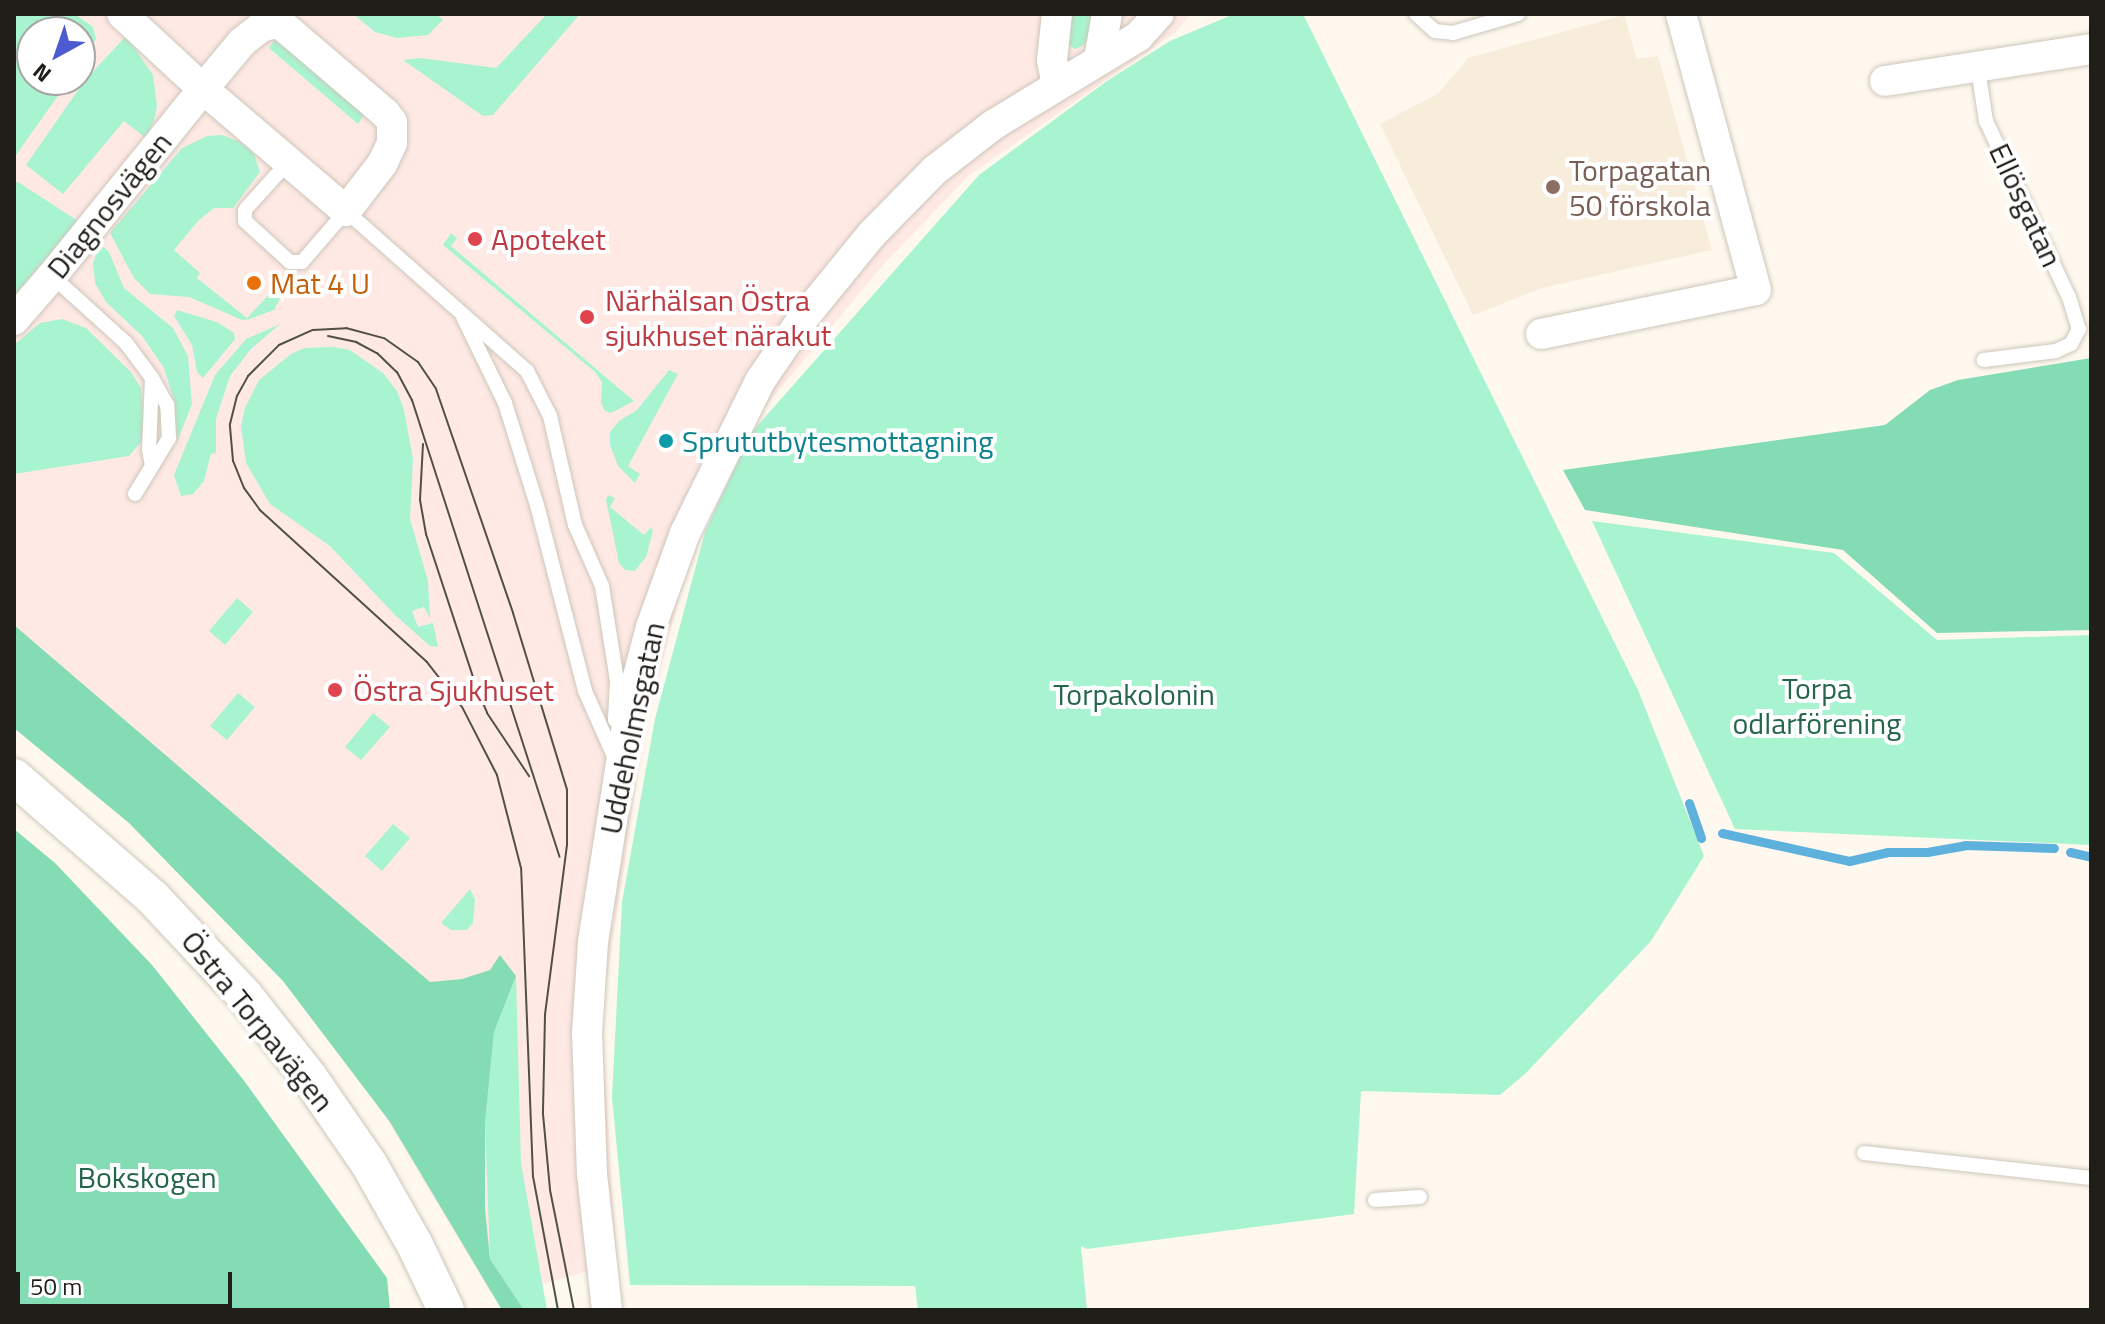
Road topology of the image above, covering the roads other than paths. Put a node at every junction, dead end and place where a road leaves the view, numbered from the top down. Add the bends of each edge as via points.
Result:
1 (122, 14) edge
2 (1057, 14) edge
3 (1107, 14) edge
4 (1159, 14) edge
5 (1416, 14) edge
6 (1518, 14) edge
7 (1681, 14) edge
8 (2091, 49) edge
9 (1099, 59) junction
10 (1978, 69) junction
11 (1885, 81) dead end
12 (1057, 85) junction
13 (203, 89) junction
14 (288, 162) junction
15 (346, 211) junction
16 (52, 276) junction
17 (459, 310) junction
18 (14, 320) edge
19 (1541, 334) dead end
20 (1984, 360) dead end
21 (135, 494) dead end
22 (613, 754) junction
23 (14, 777) edge
24 (615, 789) junction
25 (1864, 1153) dead end
26 (2091, 1178) edge
27 (1420, 1197) dead end
28 (1375, 1200) dead end
29 (446, 1310) edge
30 (607, 1310) edge

1 - 13 street
2 - 12 street via 1052,60
3 - 9 street
4 - 9 street, Uddeholmsgatan via 1138,37
5 - 6 lane via 1435,31 1453,33
7 - 19 street via 1756,290
8 - 10 street
9 - 12 street, Uddeholmsgatan
10 - 11 street
10 - 20 lane, Ellösgatan via 1986,121 2079,329 2071,344 2056,351
12 - 24 street, Uddeholmsgatan via 993,125 896,208 801,321 760,381 685,533 651,627
13 - 14 street
13 - 15 street, Diagnosvägen via 254,30 275,23 345,78 385,113 394,133 382,164
13 - 16 street, Diagnosvägen
14 - 15 street
14 - 15 lane via 245,210 245,221 290,262 302,262
15 - 17 lane
16 - 18 street, Diagnosvägen
16 - 21 lane via 126,343 152,378 152,465
17 - 22 lane via 505,403 585,691
17 - 22 lane via 527,371 550,416 575,525 602,586 612,637 617,681
22 - 24 lane
23 - 29 street, Östra Torpavägen via 153,898 260,1014 369,1164
24 - 30 street, Uddeholmsgatan via 593,942 587,1033 592,1175
25 - 26 lane
27 - 28 lane

